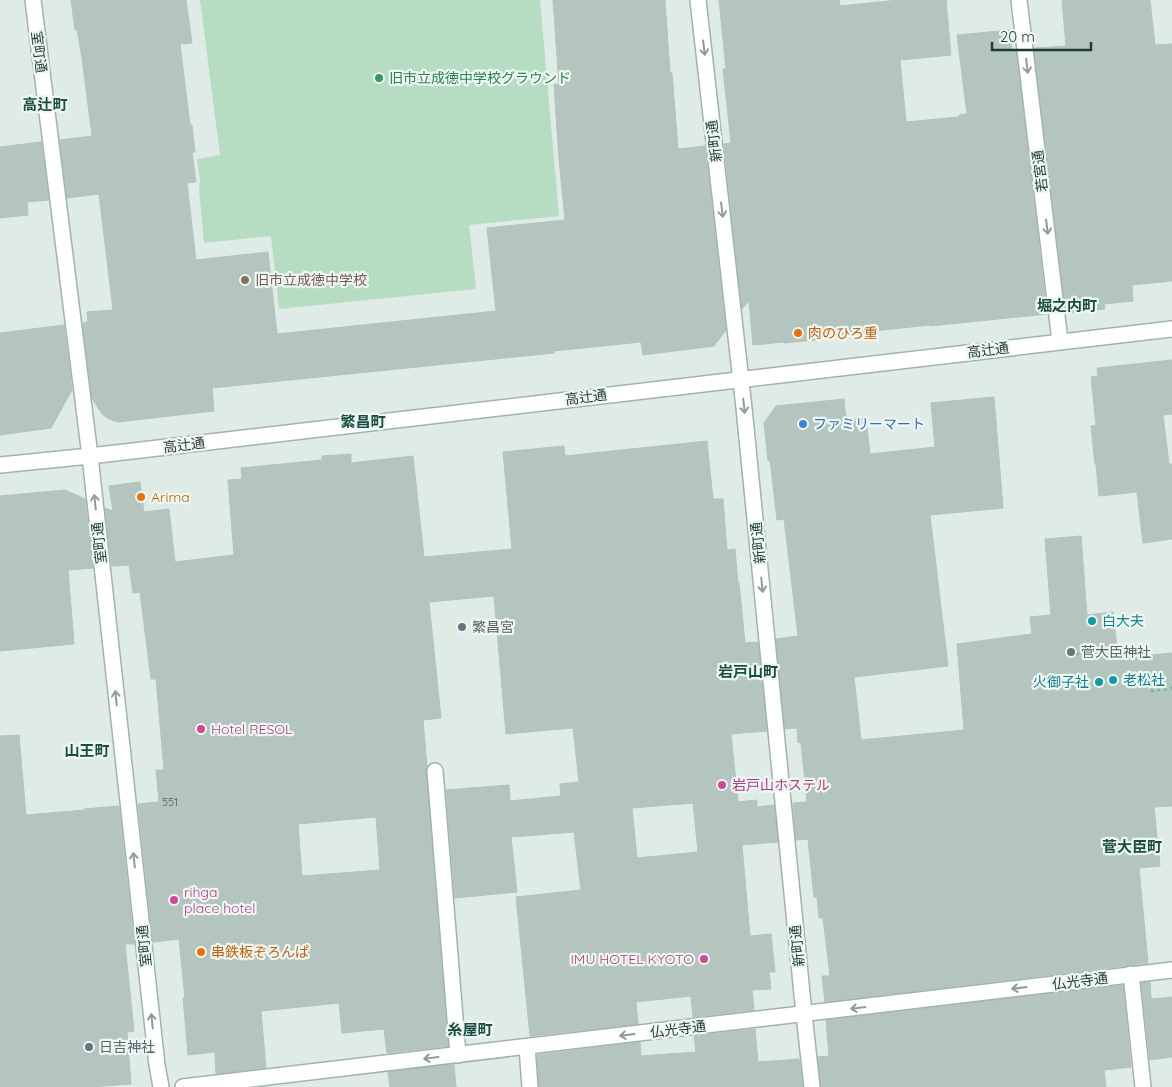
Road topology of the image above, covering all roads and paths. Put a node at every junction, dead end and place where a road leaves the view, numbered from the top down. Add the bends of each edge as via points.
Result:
1 (33, 0) edge
2 (698, 0) edge
3 (1019, 0) edge
4 (1172, 329) edge
5 (1060, 341) junction
6 (741, 379) junction
7 (90, 456) junction
8 (0, 465) edge
9 (1145, 646) dead end
10 (1076, 654) dead end
11 (1172, 688) edge
12 (1151, 690) dead end
13 (435, 771) dead end
14 (1172, 970) edge
15 (1131, 974) junction
16 (804, 1014) junction
17 (527, 1047) junction
18 (458, 1055) junction
19 (161, 1087) edge
20 (183, 1087) edge
21 (530, 1087) edge
22 (812, 1087) edge
23 (1143, 1087) edge

1 - 7 street, 室町通
2 -> 6 street, 新町通
3 -> 5 street, 若宮通
4 - 5 street, 高辻通
5 - 6 street, 高辻通
6 - 7 street, 高辻通
6 -> 16 street, 新町通
7 - 8 street, 高辻通
19 -> 7 street, 室町通
9 - 10 path
11 - 12 path
13 - 18 street
14 - 15 street, 仏光寺通
15 -> 16 street, 仏光寺通
15 - 23 street
16 -> 17 street, 仏光寺通
16 - 22 street, 新町通
17 - 18 street, 仏光寺通
17 - 21 street
18 -> 20 street, 仏光寺通

